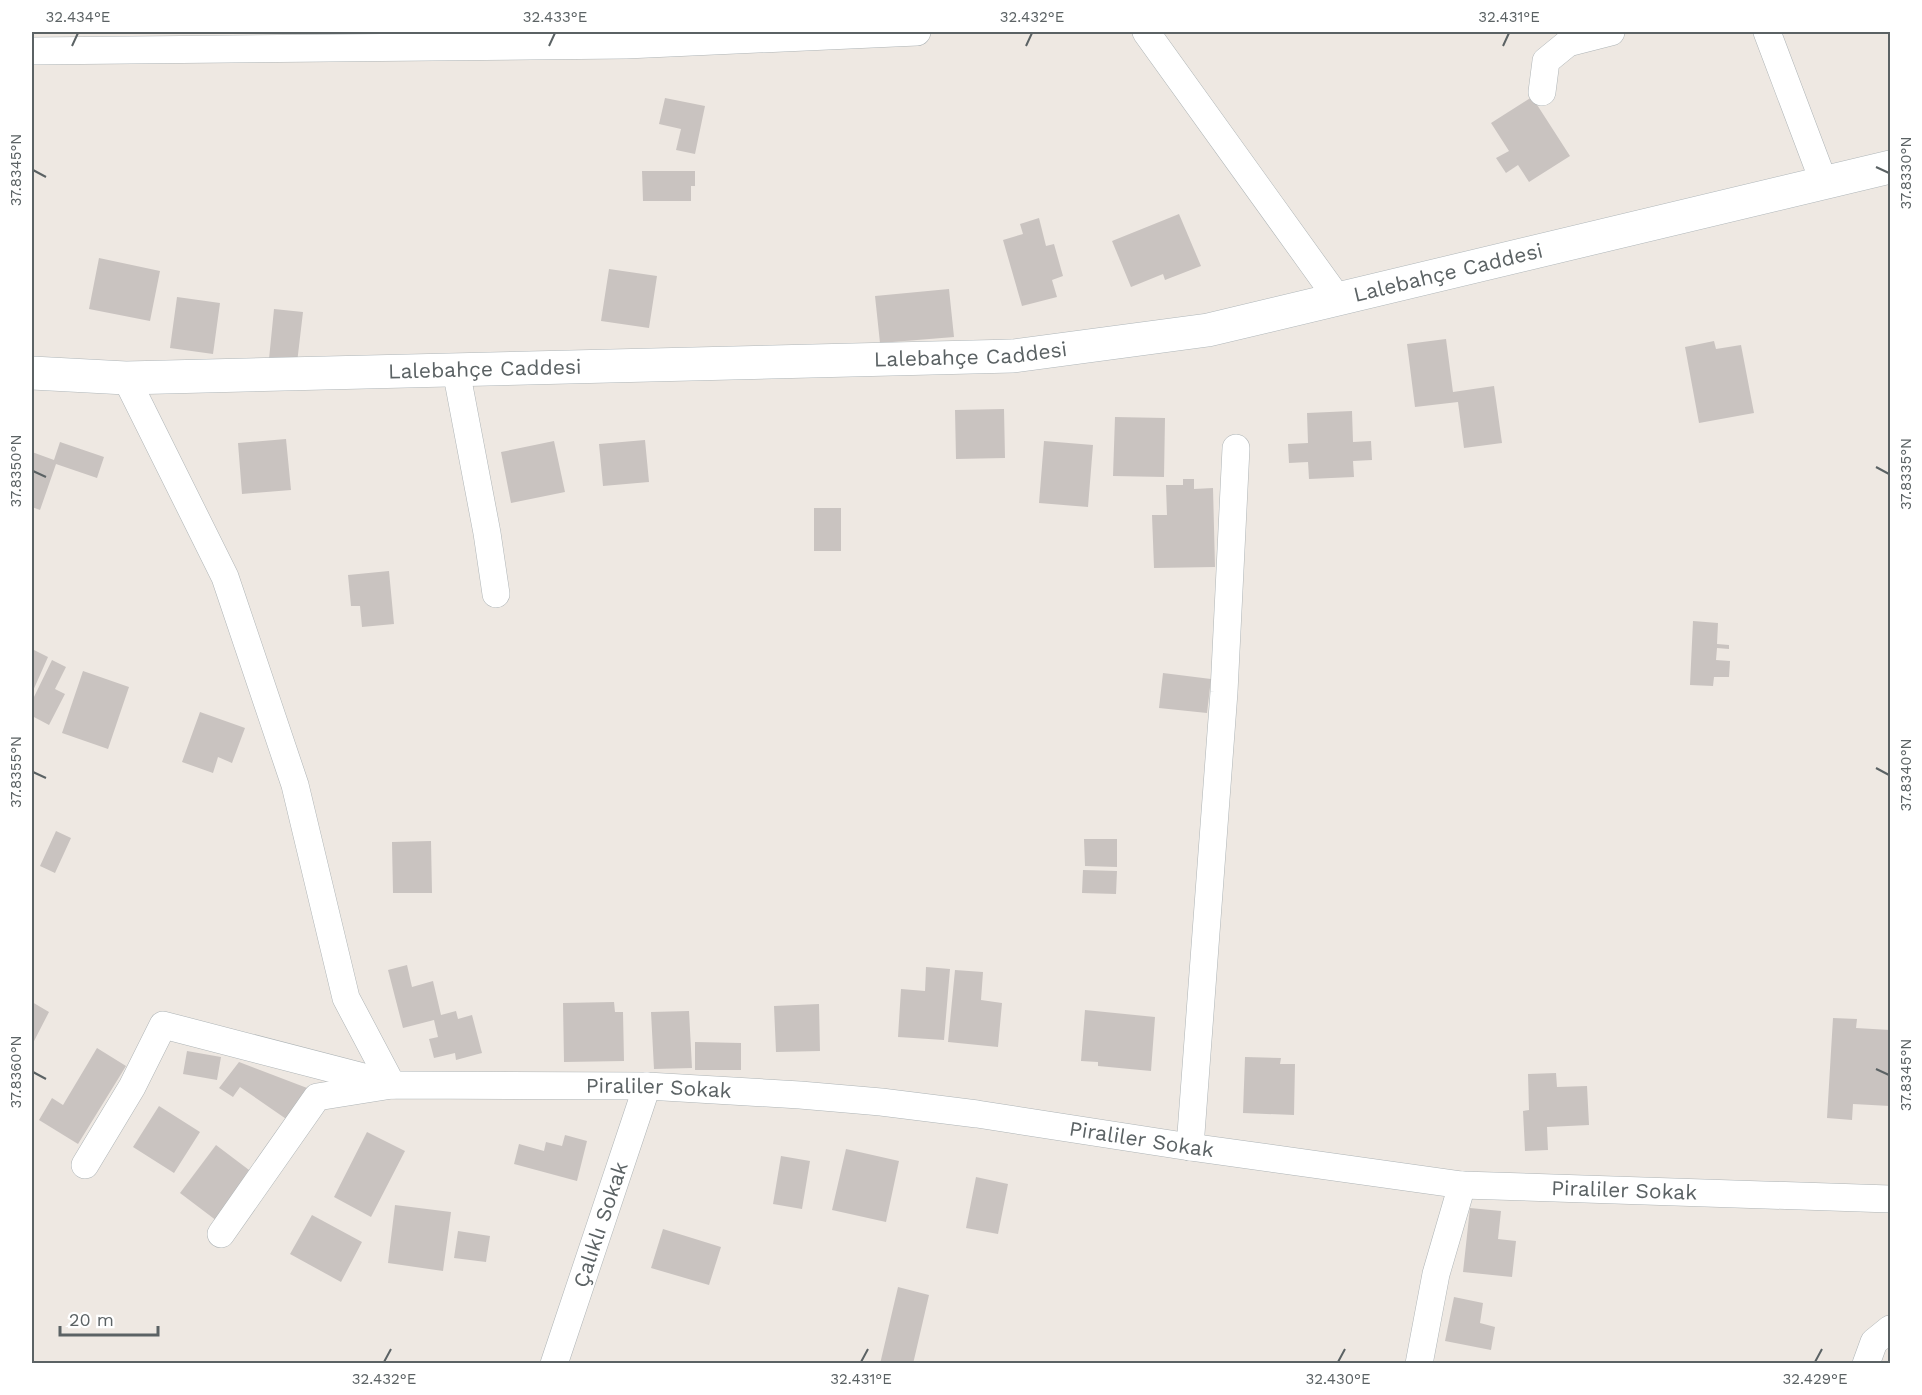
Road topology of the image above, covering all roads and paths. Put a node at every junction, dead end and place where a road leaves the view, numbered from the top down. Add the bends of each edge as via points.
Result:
1 (917, 32) edge
2 (1146, 32) edge
3 (1611, 32) edge
4 (1767, 32) edge
5 (627, 38) edge
6 (269, 40) edge
7 (32, 51) edge
8 (1542, 92) dead end
9 (1890, 167) edge
10 (1824, 183) junction
11 (1338, 299) junction
12 (456, 370) junction
13 (32, 373) edge
14 (126, 378) junction
15 (1236, 448) dead end
16 (496, 594) dead end
17 (392, 1084) junction
18 (647, 1086) junction
19 (1190, 1147) junction
20 (86, 1165) dead end
21 (1462, 1185) junction
22 (1890, 1199) edge
23 (221, 1234) dead end
24 (1890, 1329) edge
25 (554, 1364) edge
26 (1419, 1364) edge
27 (1866, 1364) edge

1 - 5 street
2 - 11 street
3 - 8 street via 1568,43 1546,61
4 - 10 street
5 - 6 street
6 - 7 street
9 - 10 street, Lalebahçe Caddesi
10 - 11 street, Lalebahçe Caddesi
11 - 12 street, Lalebahçe Caddesi via 1208,330 1013,356
12 - 14 street, Lalebahçe Caddesi
12 - 16 street
13 - 14 street, Lalebahçe Caddesi
14 - 17 street via 225,577 295,785 346,998
15 - 19 street via 1224,692
17 - 18 street, Piraliler Sokak
17 - 20 street via 163,1025
17 - 23 street via 317,1097
18 - 19 street, Piraliler Sokak via 881,1102
18 - 25 street, Çalıklı Sokak
19 - 21 street, Piraliler Sokak
21 - 22 street, Piraliler Sokak
21 - 26 street via 1436,1274
24 - 27 street via 1874,1342

